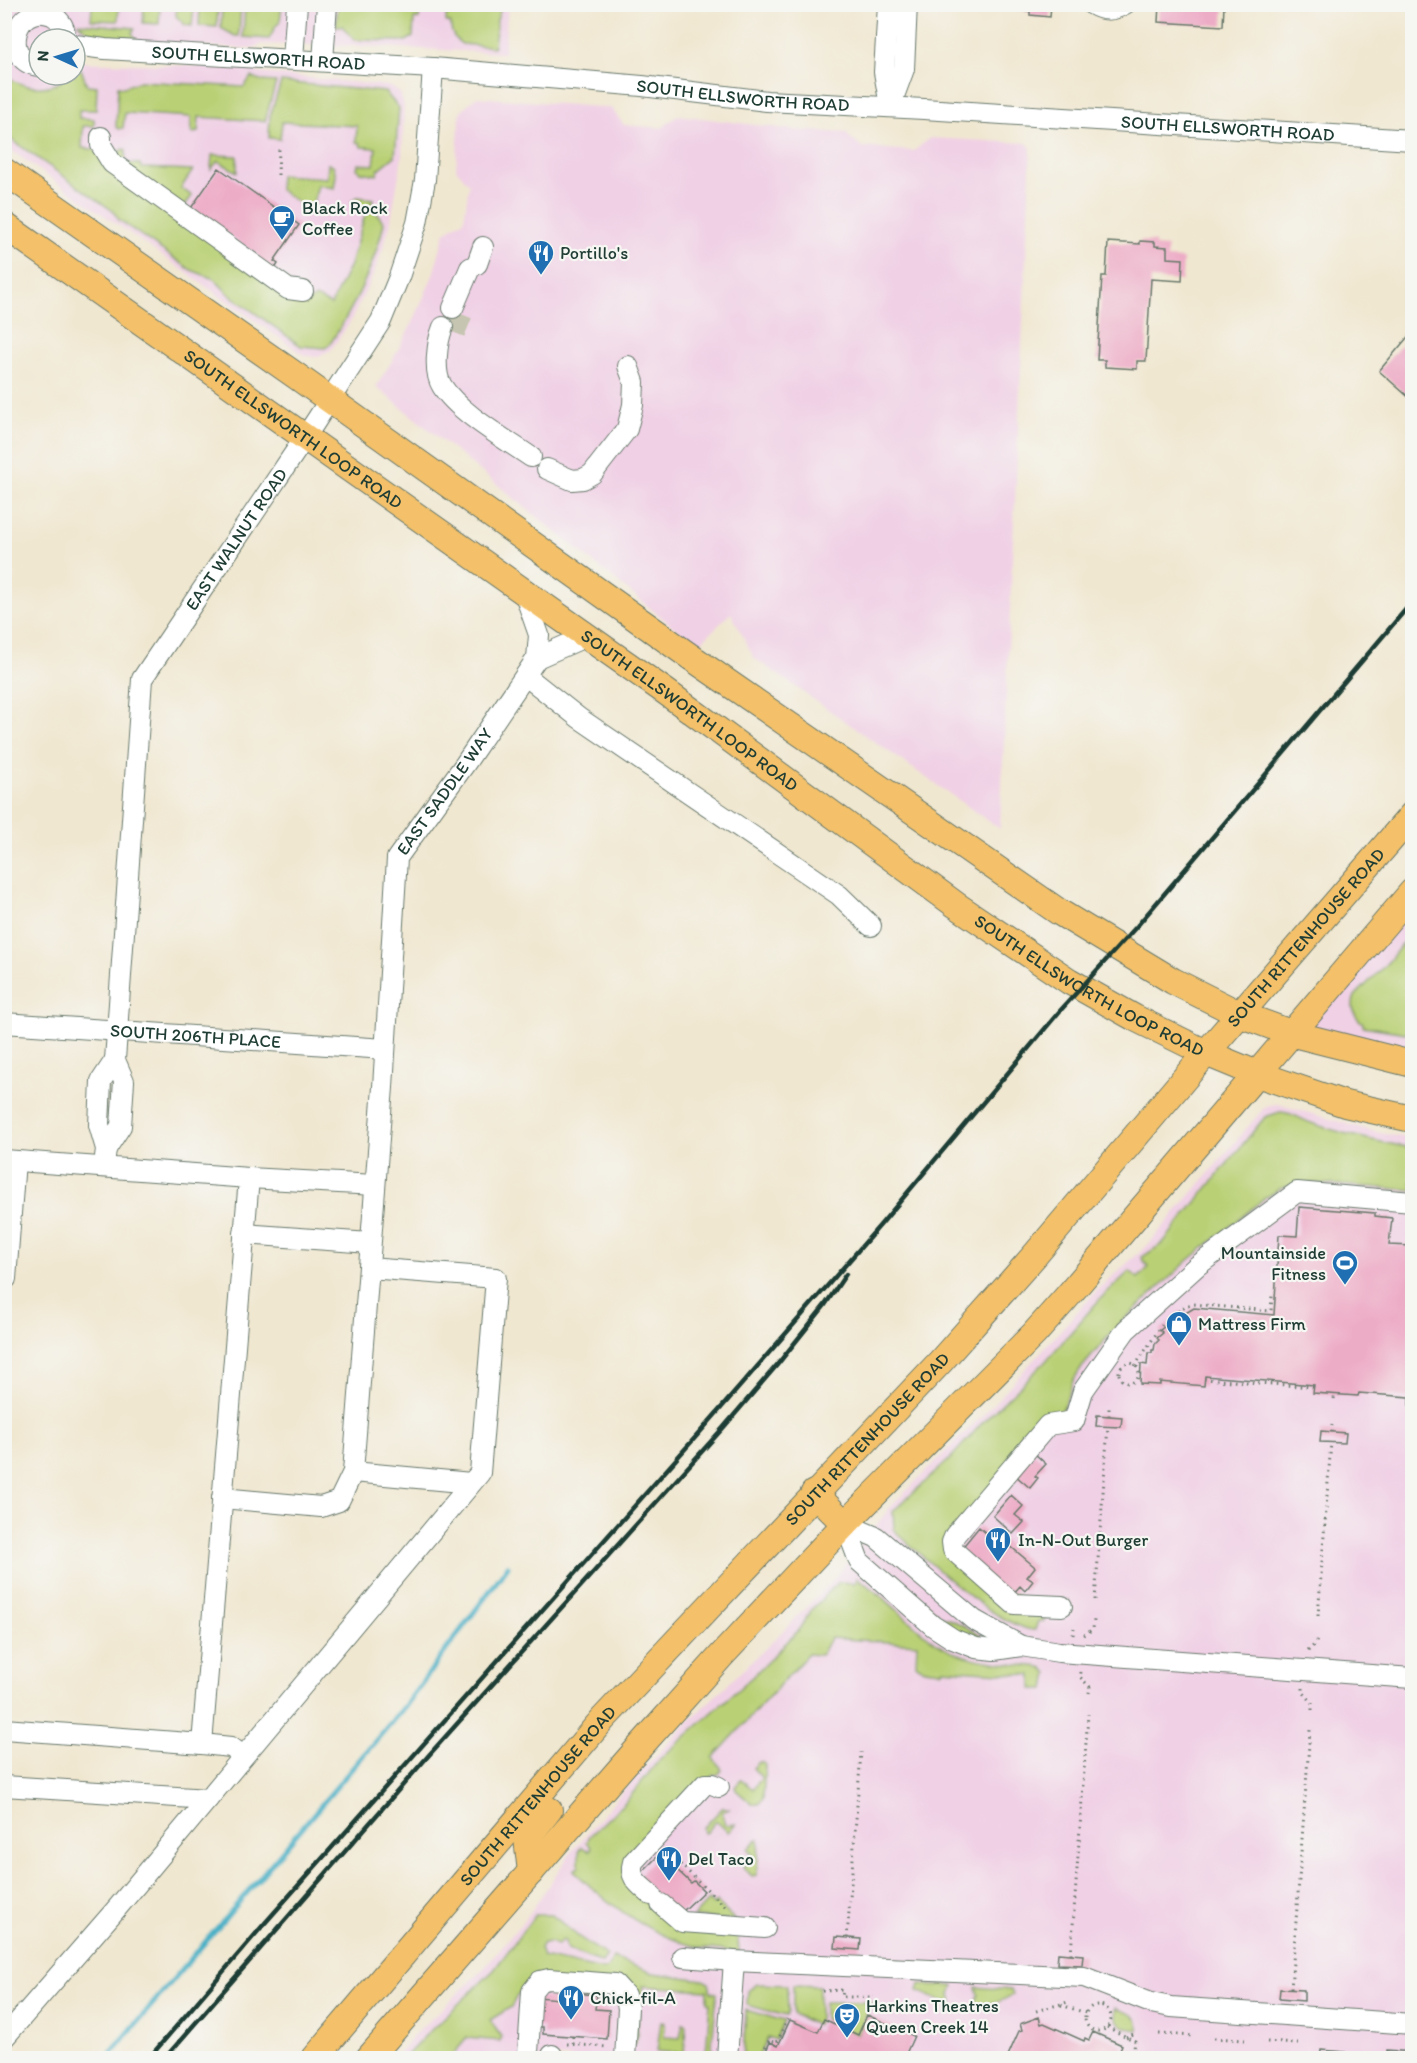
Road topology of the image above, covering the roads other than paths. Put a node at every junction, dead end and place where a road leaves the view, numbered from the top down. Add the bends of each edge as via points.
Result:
1 (297, 4) edge
2 (327, 4) edge
3 (888, 4) edge
4 (907, 4) edge
5 (1091, 4) edge
6 (1125, 4) edge
7 (62, 27) edge
8 (87, 47) edge
9 (293, 59) junction
10 (323, 61) junction
11 (27, 63) edge
12 (433, 68) junction
13 (890, 107) junction
14 (101, 136) dead end
15 (1413, 140) edge
16 (4, 171) edge
17 (4, 225) edge
18 (480, 255) dead end
19 (303, 291) dead end
20 (458, 311) tunnel mouth
21 (449, 330) tunnel mouth
22 (628, 366) dead end
23 (329, 400) junction
24 (306, 436) junction
25 (531, 457) dead end
26 (547, 469) dead end
27 (524, 592) junction
28 (587, 636) junction
29 (537, 658) junction
30 (526, 676) junction
31 (1413, 815) edge
32 (1413, 892) edge
33 (871, 926) dead end
34 (1239, 1014) junction
35 (4, 1023) edge
36 (117, 1029) junction
37 (1293, 1034) junction
38 (385, 1049) junction
39 (1206, 1053) junction
40 (1413, 1065) edge
41 (1257, 1074) junction
42 (1413, 1119) edge
43 (105, 1158) junction
44 (10, 1161) edge
45 (249, 1178) junction
46 (375, 1185) junction
47 (1413, 1202) edge
48 (244, 1234) junction
49 (370, 1243) junction
50 (369, 1268) junction
51 (4, 1279) edge
52 (353, 1472) junction
53 (471, 1483) junction
54 (814, 1493) junction
55 (222, 1498) junction
56 (845, 1524) junction
57 (1062, 1606) dead end
58 (1021, 1646) junction
59 (1413, 1678) edge
60 (603, 1719) junction
61 (4, 1729) edge
62 (202, 1744) junction
63 (243, 1756) junction
64 (4, 1786) edge
65 (719, 1787) dead end
66 (208, 1799) junction
67 (531, 1872) junction
68 (765, 1928) dead end
69 (683, 1957) dead end
70 (734, 1961) junction
71 (346, 2022) junction
72 (1413, 2024) edge
73 (4, 2038) edge
74 (528, 2053) dead end
75 (626, 2053) edge
76 (315, 2058) edge
77 (337, 2058) edge
78 (369, 2058) edge
79 (727, 2058) edge

1 - 9 street
2 - 10 street
3 - 13 street via 884,72
4 - 13 street via 904,69
5 - 6 street via 1109,10
7 - 11 street via 57,18 39,11 22,16 15,23 13,50
8 - 9 street, SOUTH ELLSWORTH ROAD
9 - 10 street, SOUTH ELLSWORTH ROAD
10 - 12 street, SOUTH ELLSWORTH ROAD
12 - 13 street, SOUTH ELLSWORTH ROAD via 766,101
12 - 23 street, EAST WALNUT ROAD via 417,223 381,321
13 - 15 street, SOUTH ELLSWORTH ROAD
14 - 19 street via 101,145 112,163 288,289
16 - 23 main road
17 - 24 main road, SOUTH ELLSWORTH LOOP ROAD
18 - 20 street via 479,272
21 - 25 street via 447,347 436,353 441,385 462,408
22 - 26 street via 634,382 627,429 592,474 572,480
23 - 24 street, EAST WALNUT ROAD
23 - 34 main road via 1059,912 1173,981
24 - 27 main road, SOUTH ELLSWORTH LOOP ROAD
24 - 36 street, EAST WALNUT ROAD via 142,680
27 - 28 main road, SOUTH ELLSWORTH LOOP ROAD
27 - 29 street via 539,635
28 - 29 street
28 - 39 main road, SOUTH ELLSWORTH LOOP ROAD via 1029,955 1135,1018
29 - 30 street, EAST SADDLE WAY
30 - 33 street via 579,718 839,895
30 - 38 street, EAST SADDLE WAY via 396,858
31 - 34 main road, SOUTH RITTENHOUSE ROAD
32 - 37 main road
34 - 37 main road
34 - 39 main road, SOUTH RITTENHOUSE ROAD
35 - 36 street, SOUTH 206TH PLACE
36 - 38 street, SOUTH 206TH PLACE
36 - 43 street, EAST WALNUT ROAD via 115,1060 101,1081 99,1125
37 - 40 main road
37 - 41 main road
38 - 46 street, EAST SADDLE WAY
39 - 41 main road, SOUTH ELLSWORTH LOOP ROAD
39 - 54 main road, SOUTH RITTENHOUSE ROAD via 957,1343
41 - 42 main road, SOUTH ELLSWORTH LOOP ROAD via 1345,1104
41 - 56 main road via 1034,1334
43 - 44 street
43 - 45 street
44 - 51 street
45 - 46 street
45 - 48 street
46 - 49 street, EAST SADDLE WAY
47 - 57 street via 1297,1192 1197,1266 1126,1330 1083,1391 1074,1421 1048,1425 952,1542 953,1550 1014,1604
48 - 49 street
48 - 55 street
49 - 50 street, EAST SADDLE WAY
50 - 52 street, EAST SADDLE WAY
50 - 53 street via 496,1278 480,1473
52 - 53 street
52 - 55 street via 339,1502 321,1507
53 - 63 street
54 - 56 main road
54 - 60 main road, SOUTH RITTENHOUSE ROAD
55 - 62 street
56 - 58 street via 876,1537 974,1620
56 - 58 street via 859,1561 933,1626 976,1648
56 - 67 main road via 722,1655
58 - 59 street
60 - 67 main road via 594,1757 528,1834
60 - 71 main road, SOUTH RITTENHOUSE ROAD
61 - 62 street
62 - 63 street via 231,1747
63 - 66 street
64 - 66 street
65 - 68 street via 705,1784 633,1863 631,1872 682,1922
66 - 73 street
67 - 78 main road
69 - 70 street
70 - 72 street via 1084,1977 1171,2007
70 - 79 street
71 - 76 main road, SOUTH RITTENHOUSE ROAD
71 - 77 main road
74 - 75 street via 532,1991 540,1981 549,1980 615,1984 625,1995 628,2008

